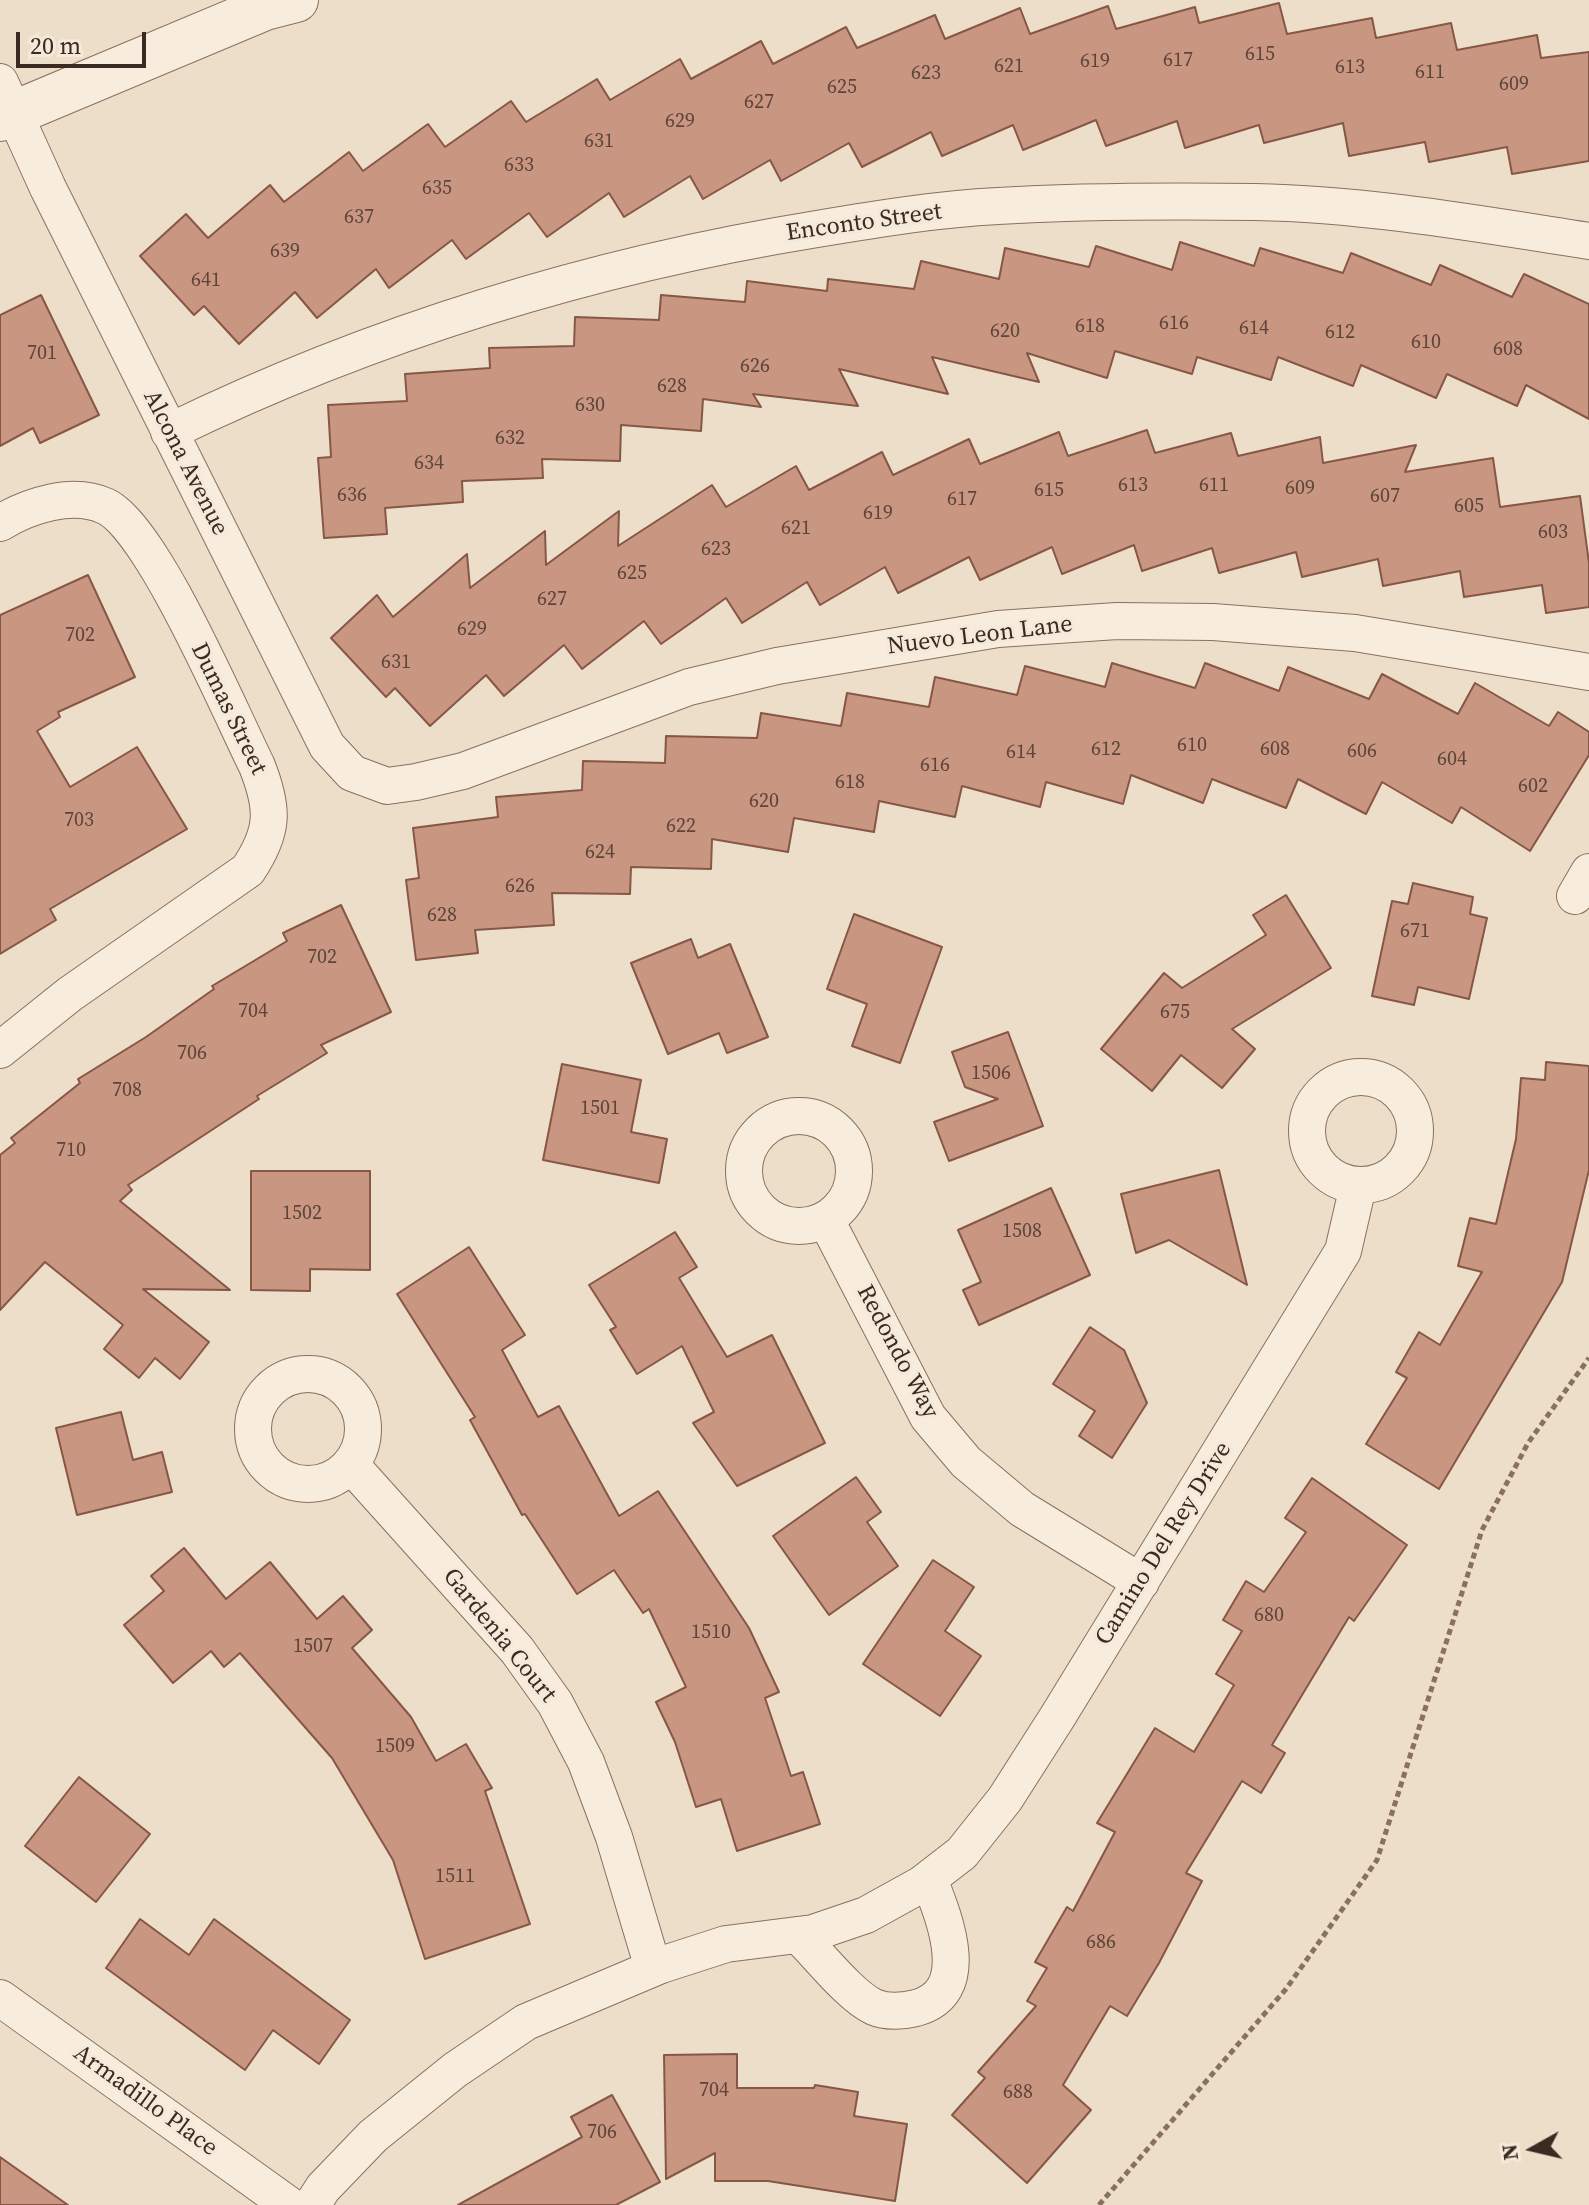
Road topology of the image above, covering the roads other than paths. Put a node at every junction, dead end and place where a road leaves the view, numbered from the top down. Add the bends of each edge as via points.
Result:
1 (296, 0) edge
2 (4, 105) edge
3 (1589, 241) edge
4 (169, 432) junction
5 (0, 523) edge
6 (1589, 672) edge
7 (387, 786) joint
8 (0, 1050) edge
9 (1358, 1186) dead end
10 (826, 1220) dead end
11 (351, 1465) dead end
12 (1141, 1582) junction
13 (929, 1879) junction
14 (798, 1935) junction
15 (653, 1968) junction
16 (0, 1998) edge
17 (289, 2205) edge
18 (312, 2205) edge

1 - 2 street
2 - 4 street, Alcona Avenue
3 - 4 street, Enconto Street via 1381,211 1257,202 997,206 885,218 654,260 488,306 246,395
4 - 7 street, Alcona Avenue via 327,746 352,773
5 - 8 street, Dumas Street via 42,503 79,501 103,505 127,520 153,555 257,766 269,816 266,844 248,870 70,994
6 - 7 street, Nuevo Leon Lane via 1355,633 1213,622 1117,621 998,629 777,666 689,687 463,771
9 - 12 street, Camino Del Rey Drive via 1343,1251
10 - 12 street, Redondo Way via 928,1417 966,1462 1022,1509
11 - 15 street, Gardenia Court via 517,1650 555,1703 586,1762 609,1824
12 - 13 street, Camino Del Rey Drive via 1005,1799 962,1853
13 - 14 street, Camino Del Rey Drive via 866,1915
13 - 14 street via 952,1945 951,1970 940,1992 921,2007 897,2012 873,2006
14 - 15 street, Camino Del Rey Drive via 726,1944
15 - 18 street, Camino Del Rey Drive via 526,2022 455,2070 373,2136
16 - 17 street, Armadillo Place

